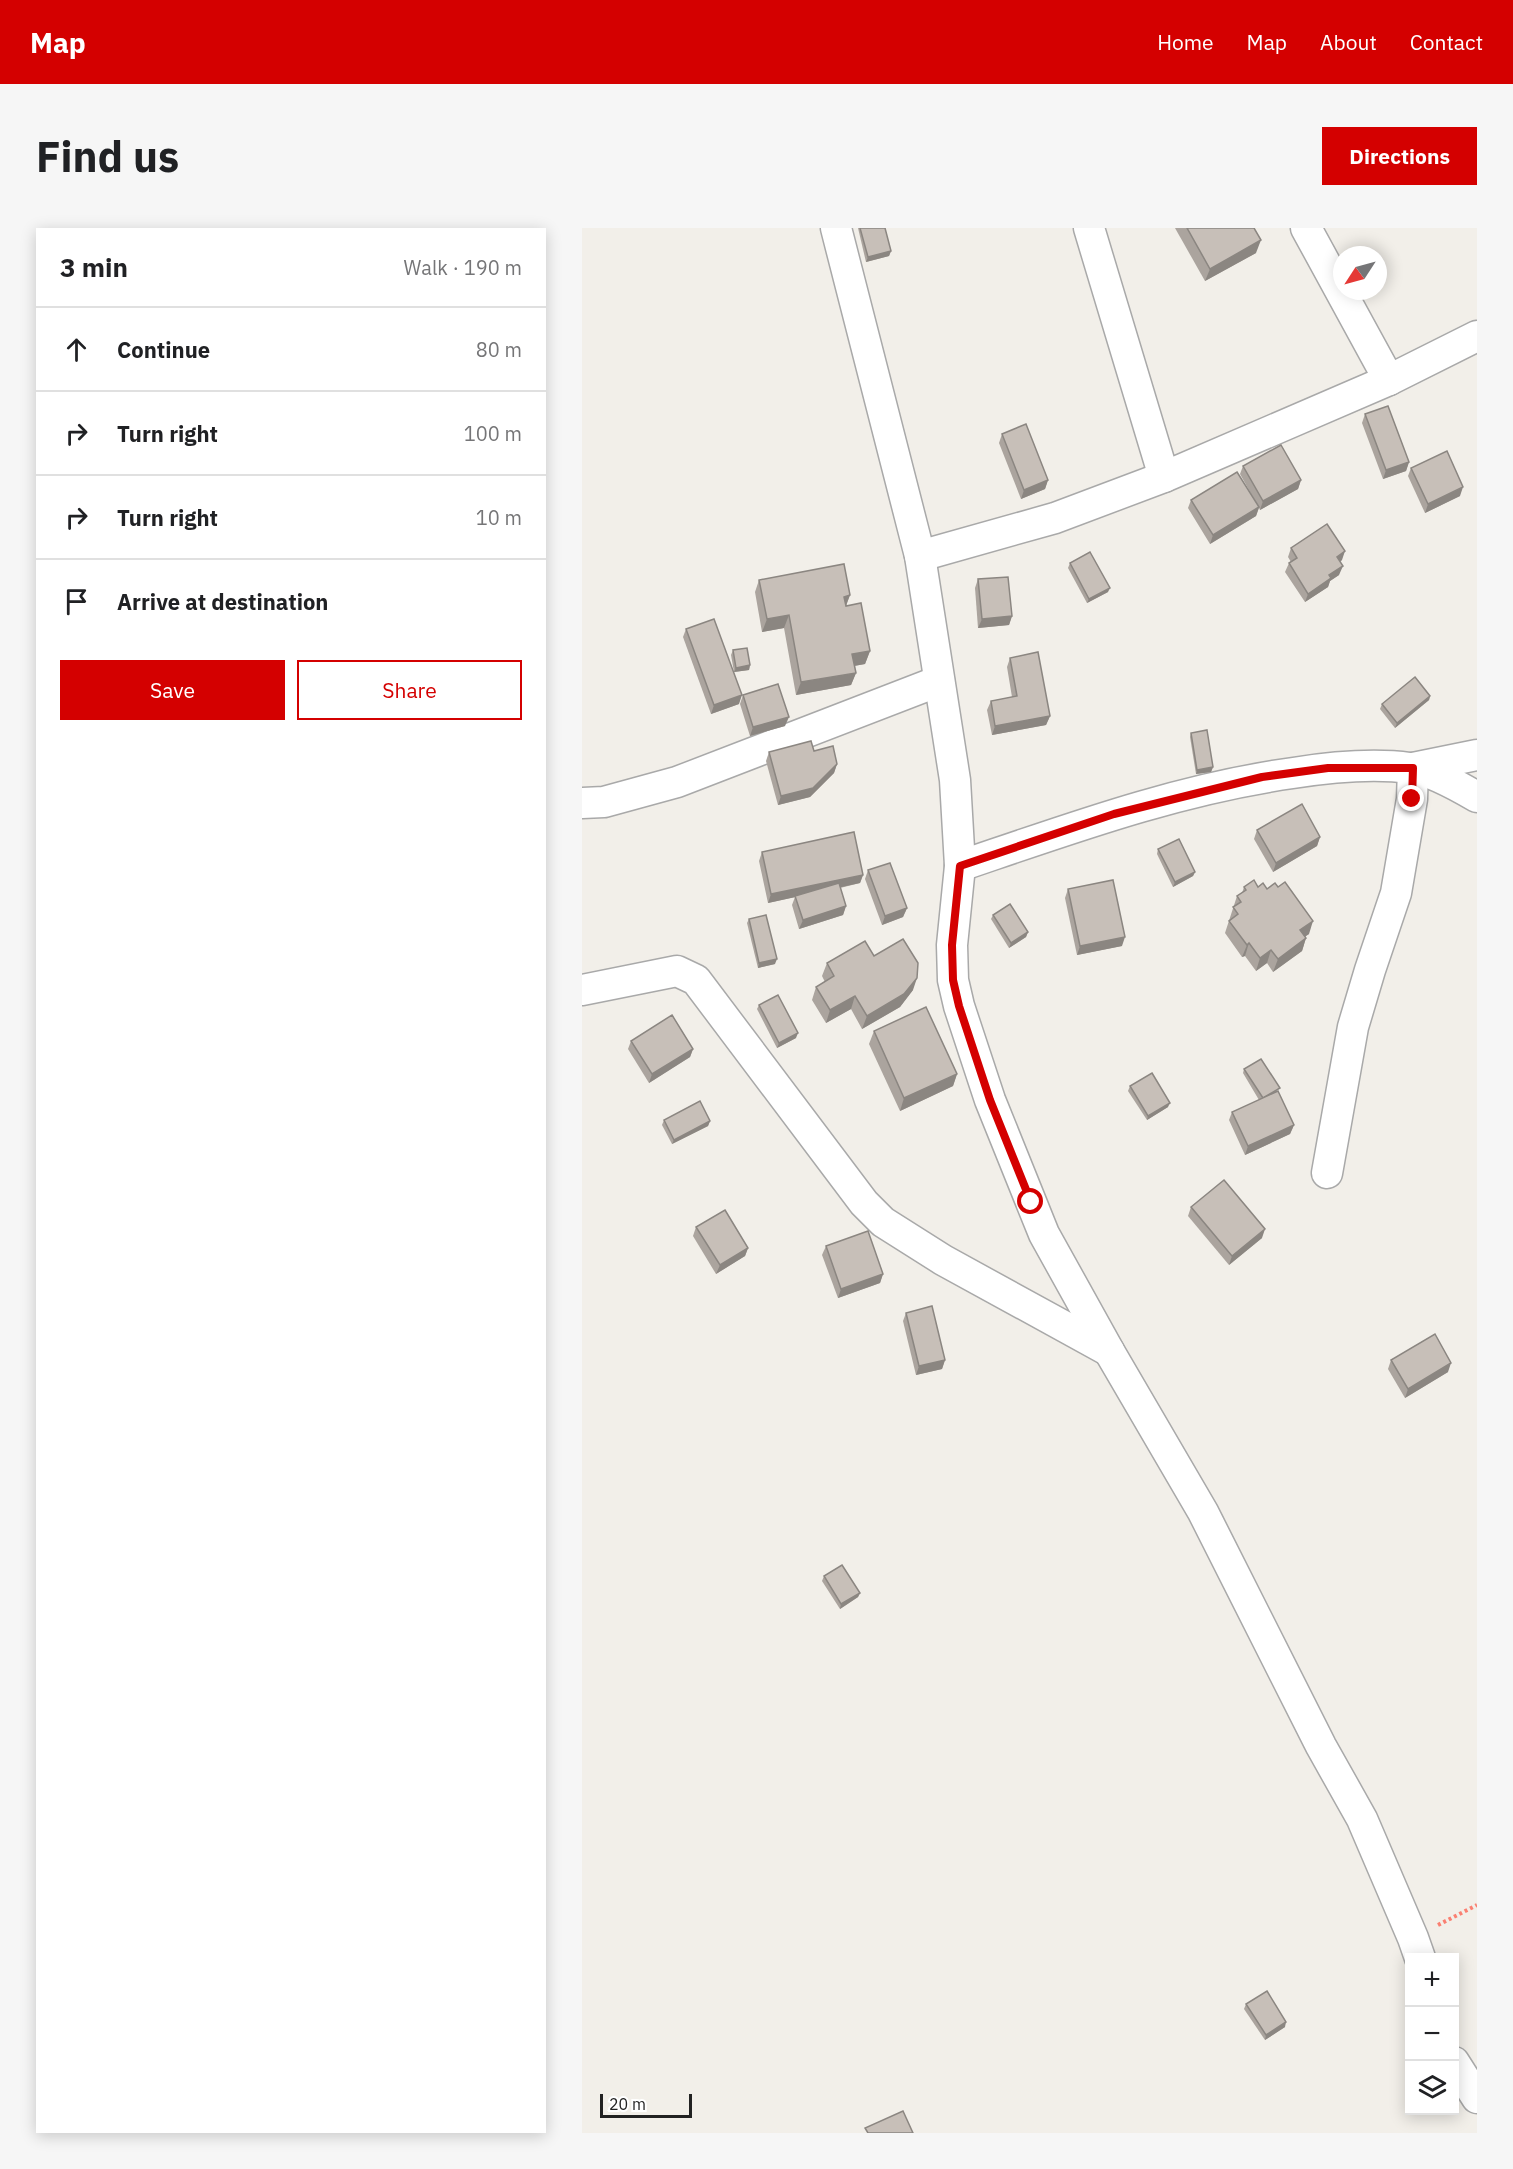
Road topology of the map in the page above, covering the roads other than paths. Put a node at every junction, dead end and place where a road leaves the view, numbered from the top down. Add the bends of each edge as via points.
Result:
1 (836, 228) edge
2 (1089, 228) edge
3 (1306, 228) edge
4 (1477, 336) edge
5 (1389, 380) junction
6 (1164, 477) junction
7 (920, 556) junction
8 (939, 681) junction
9 (1477, 755) edge
10 (1413, 768) junction
11 (1477, 797) edge
12 (582, 803) edge
13 (960, 866) junction
14 (582, 990) edge
15 (1327, 1173) dead end
16 (1109, 1351) junction
17 (1417, 1948) edge
18 (1459, 2069) edge
19 (1477, 2098) edge

1 - 7 street
2 - 6 street
3 - 5 street
4 - 5 street
5 - 6 street
6 - 7 street via 1055,518
7 - 8 street
8 - 12 street via 677,782 604,802
8 - 13 street via 955,780
9 - 10 street
10 - 11 street
10 - 13 street via 1328,768 1262,777 1114,814
10 - 15 street via 1412,799 1396,893 1353,1027
13 - 16 street via 952,945 959,1006 990,1100 1044,1234
14 - 16 street via 677,971 696,980 864,1203 883,1222 943,1260
16 - 17 street via 1203,1512 1362,1819
18 - 19 street

